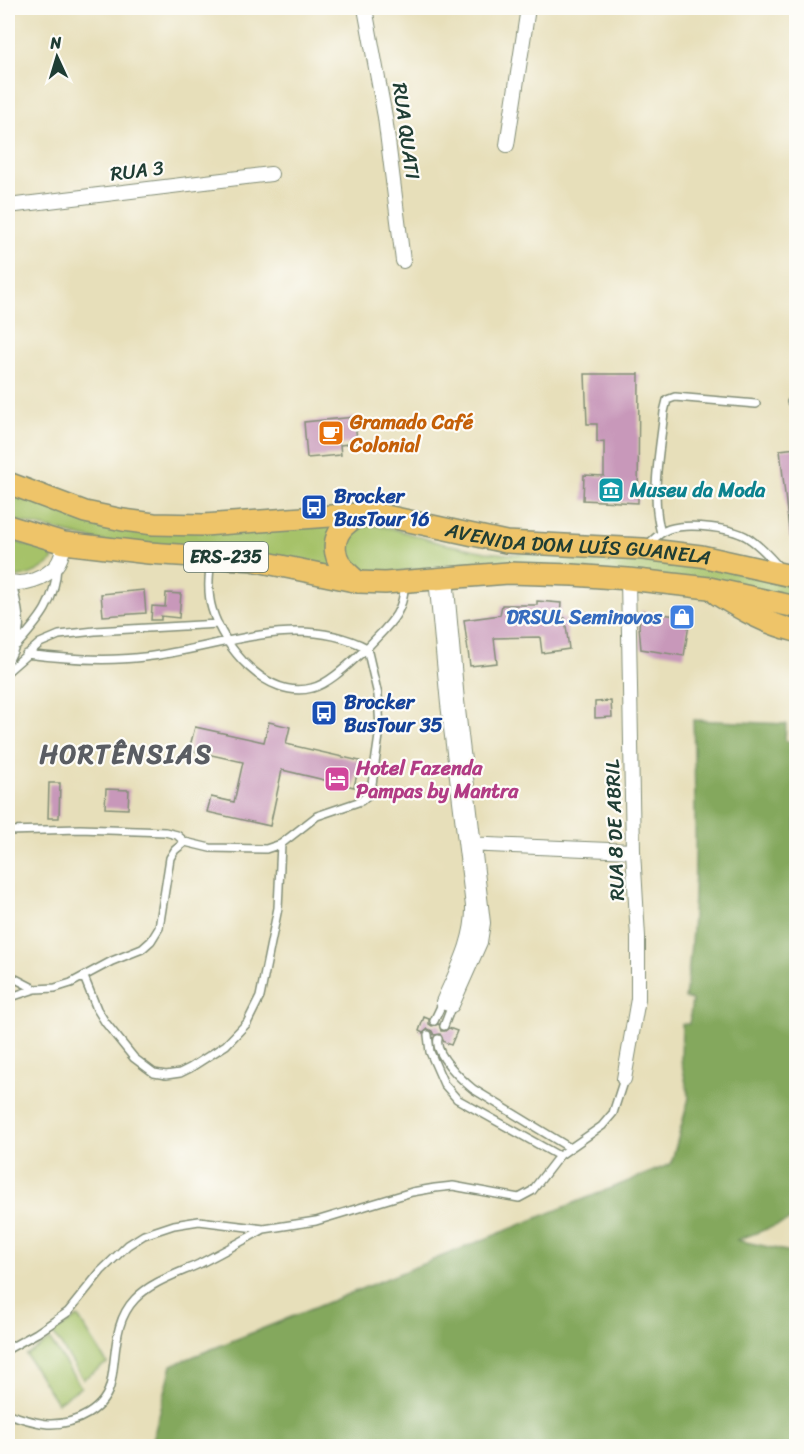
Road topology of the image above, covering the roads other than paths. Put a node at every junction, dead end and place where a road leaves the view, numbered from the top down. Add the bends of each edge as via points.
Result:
1 (365, 8) edge
2 (528, 8) edge
3 (507, 145) dead end
4 (271, 174) dead end
5 (8, 206) edge
6 (403, 261) dead end
7 (756, 404) dead end
8 (8, 483) edge
9 (372, 513) junction
10 (8, 526) edge
11 (661, 533) junction
12 (64, 543) junction
13 (643, 549) junction
14 (212, 556) junction
15 (57, 566) junction
16 (791, 576) edge
17 (441, 578) junction
18 (628, 579) junction
19 (404, 581) junction
20 (10, 582) edge
21 (359, 582) junction
22 (709, 588) junction
23 (796, 607) edge
24 (218, 624) junction
25 (796, 631) edge
26 (228, 641) junction
27 (17, 645) junction
28 (368, 648) junction
29 (26, 654) junction
30 (8, 662) edge
31 (8, 671) edge
32 (8, 831) edge
33 (185, 842) junction
34 (281, 844) junction
35 (470, 844) junction
36 (633, 851) junction
37 (8, 975) edge
38 (84, 977) junction
39 (35, 989) junction
40 (8, 999) edge
41 (447, 1004) junction
42 (434, 1021) dead end
43 (444, 1026) dead end
44 (428, 1035) dead end
45 (438, 1039) dead end
46 (624, 1078) joint
47 (473, 1089) junction
48 (465, 1104) junction
49 (570, 1148) junction
50 (559, 1156) junction
51 (264, 1229) junction
52 (8, 1349) edge
53 (8, 1414) edge

1 - 6 street, RUA QUATI via 385,117
2 - 3 street
4 - 5 street, RUA 3
7 - 11 lane via 675,397 667,400 656,494
8 - 9 main road, AVENIDA DOM LUÍS GUANELA / ERS-235 via 85,512 154,524 204,525
9 - 13 main road, AVENIDA DOM LUÍS GUANELA / ERS-235 via 506,542
9 - 21 main road via 350,520 336,540 340,563
10 - 12 main road, AVENIDA DOM LUÍS GUANELA / ERS-235
11 - 13 lane
11 - 16 lane via 687,527 736,531 751,539
12 - 14 main road, AVENIDA DOM LUÍS GUANELA / ERS-235
12 - 15 street
13 - 16 main road, AVENIDA DOM LUÍS GUANELA / ERS-235 via 701,556
14 - 21 main road, AVENIDA DOM LUÍS GUANELA / ERS-235 via 260,561
14 - 24 lane via 209,596
15 - 20 street via 44,576
15 - 27 lane via 49,603
17 - 18 main road, AVENIDA DOM LUÍS GUANELA / ERS-235 via 526,573
17 - 19 main road, AVENIDA DOM LUÍS GUANELA / ERS-235
17 - 35 street
18 - 22 main road, AVENIDA DOM LUÍS GUANELA / ERS-235
18 - 36 street, RUA 8 DE ABRIL
19 - 21 main road, AVENIDA DOM LUÍS GUANELA / ERS-235
19 - 28 lane via 400,611
20 - 27 lane via 19,615
22 - 23 main road, AVENIDA DOM LUÍS GUANELA / ERS-235
22 - 25 main road via 759,619
24 - 26 lane
24 - 29 lane via 59,635
26 - 28 lane via 261,634 307,632 352,640
26 - 28 lane via 250,669 272,685 292,689 312,688 327,680
26 - 29 lane via 181,652 111,660
27 - 30 lane
28 - 34 lane via 380,729 368,795 350,806 317,816
29 - 31 lane
32 - 33 lane via 165,832
33 - 34 lane via 247,850
33 - 38 lane via 170,858 159,927 151,941
34 - 38 lane via 278,908 260,997 247,1023 226,1045 180,1073 154,1073 134,1058 105,1022
35 - 36 street
35 - 41 street via 472,932
36 - 46 street, RUA 8 DE ABRIL via 638,999
37 - 39 lane
38 - 39 lane
39 - 40 lane
41 - 42 lane
41 - 43 lane
44 - 48 lane via 430,1052 444,1083
45 - 47 lane via 438,1049
46 - 49 lane via 613,1113 602,1126
47 - 48 lane
47 - 49 lane
48 - 50 lane
49 - 50 lane
50 - 51 lane via 532,1191 519,1198 453,1186 435,1188 316,1221
51 - 52 lane via 199,1221 144,1235 100,1271 68,1312
51 - 53 lane via 137,1296 119,1325 111,1385 94,1410 80,1419 47,1424

